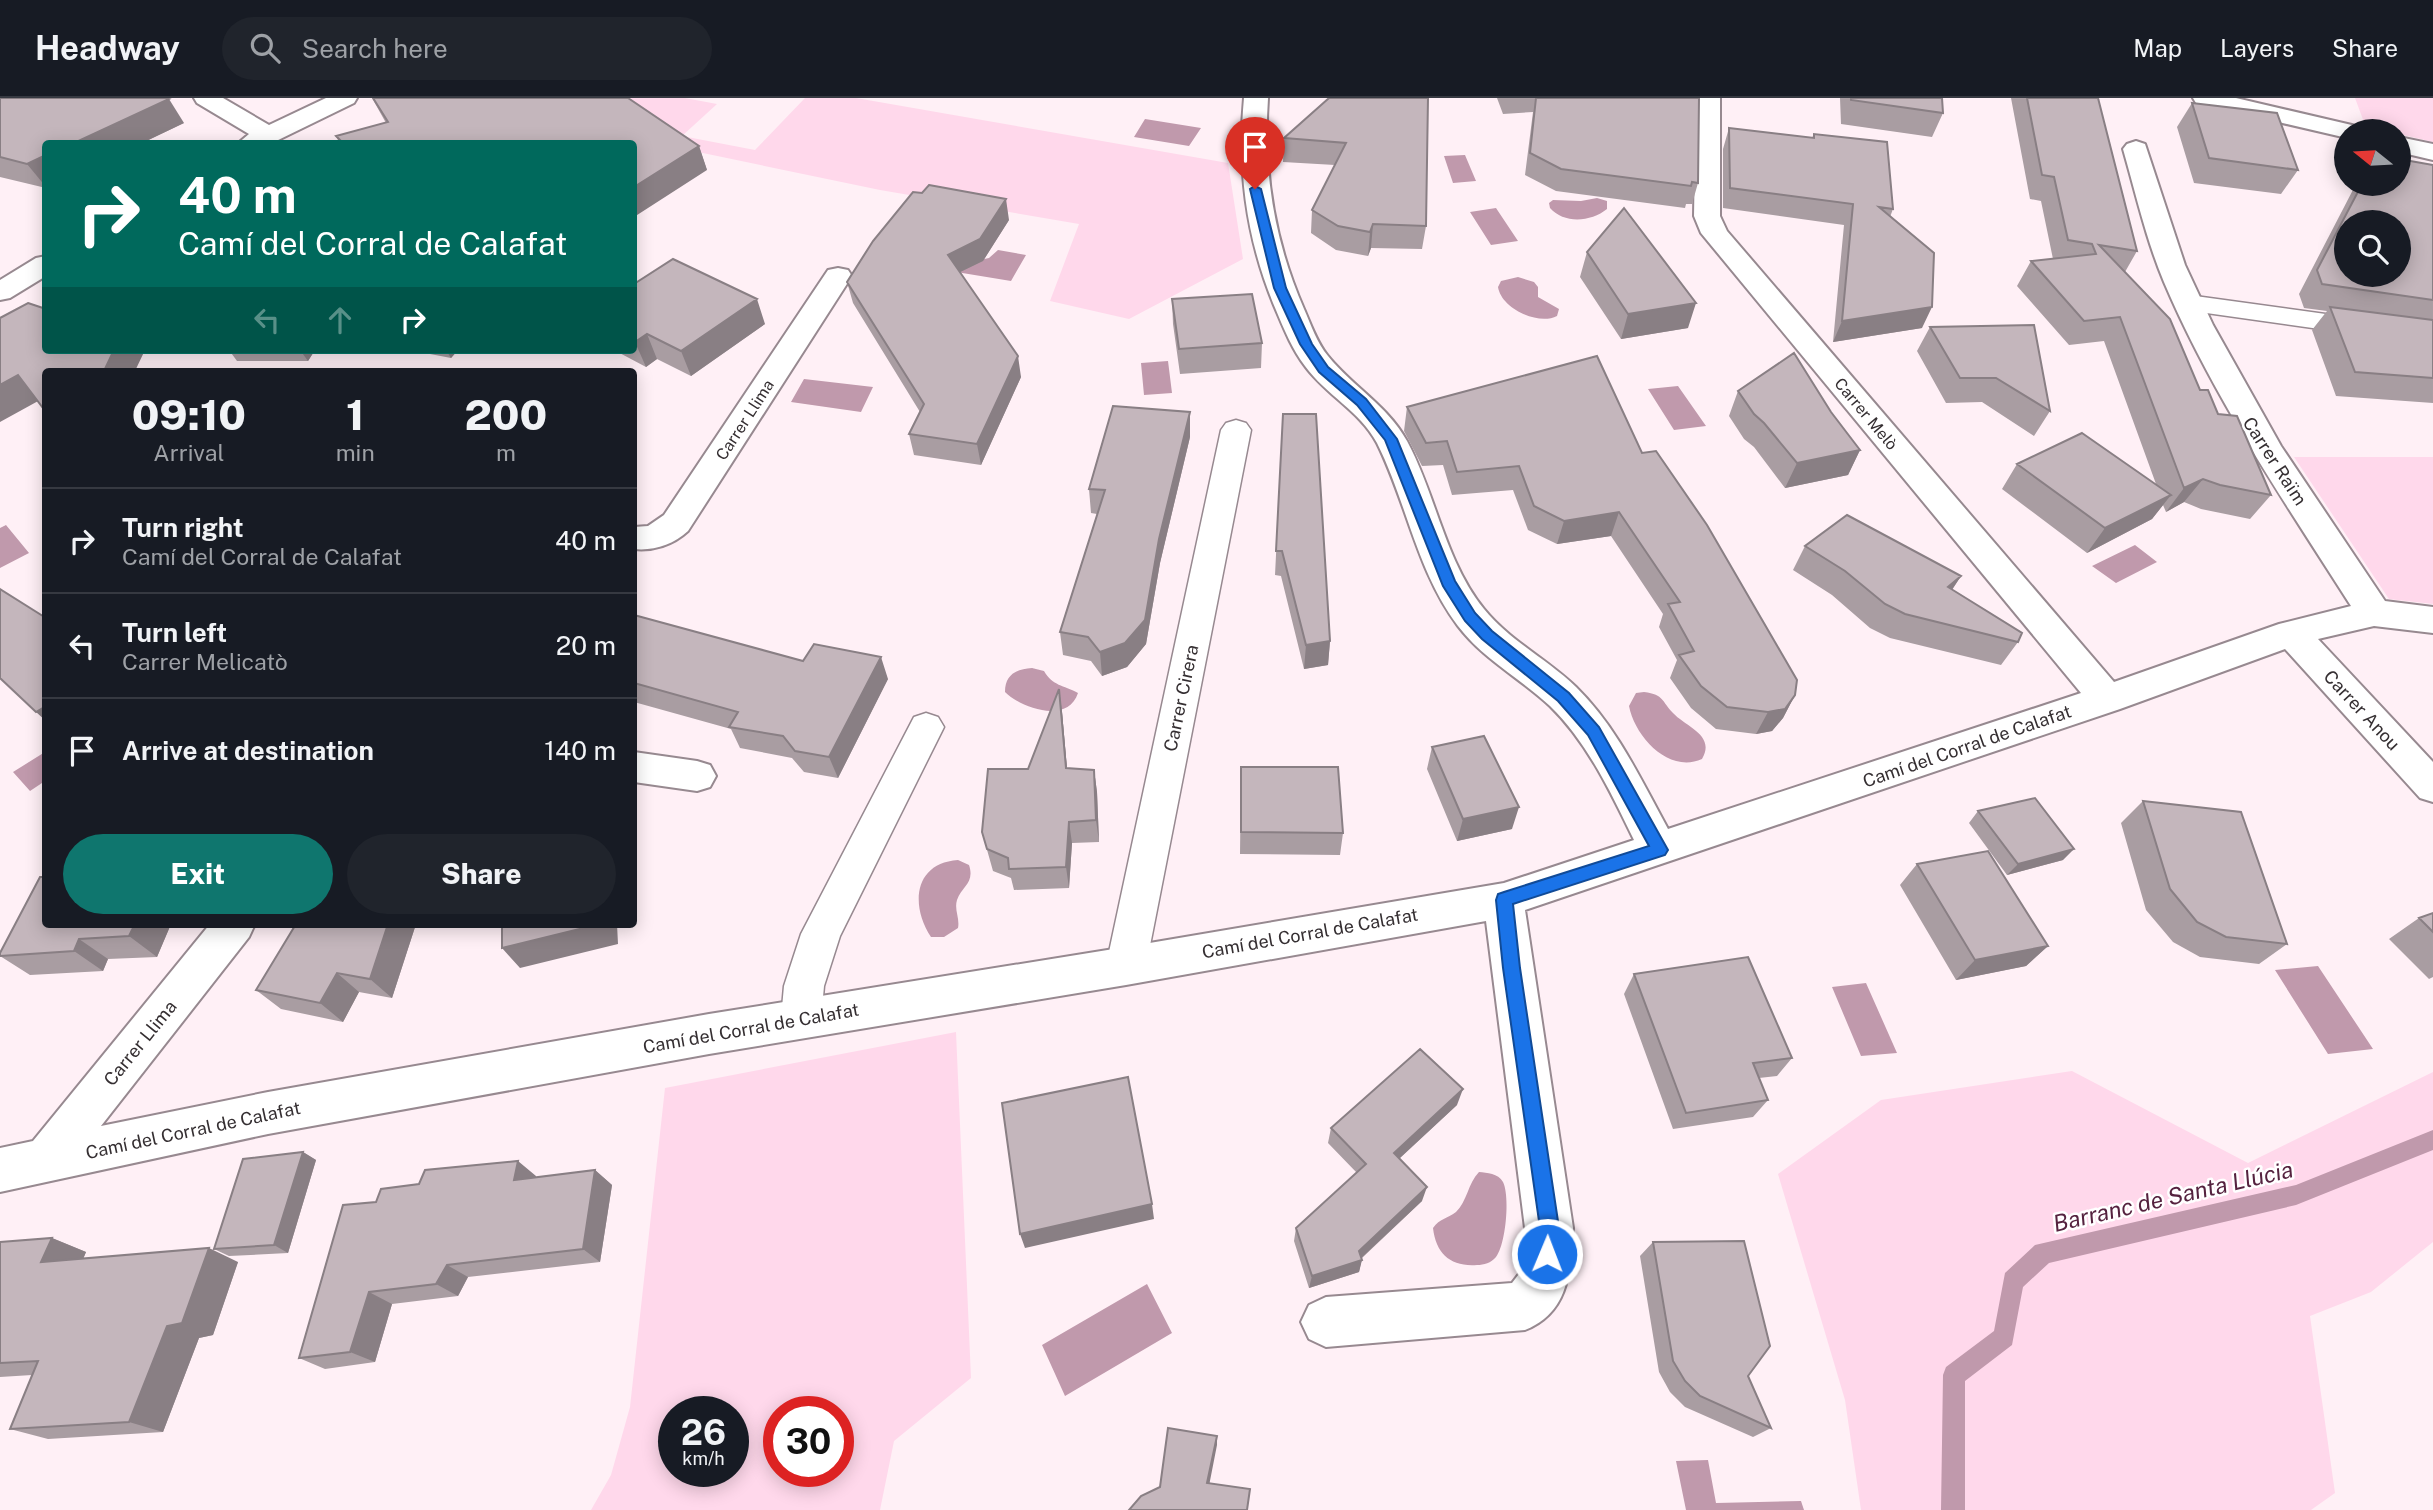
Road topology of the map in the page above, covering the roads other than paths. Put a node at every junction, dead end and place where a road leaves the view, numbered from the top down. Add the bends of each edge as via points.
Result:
1 (206, 98) edge
2 (345, 98) edge
3 (1256, 98) edge
4 (1708, 98) edge
5 (2205, 98) edge
6 (2334, 128) edge
7 (258, 139) edge
8 (2412, 147) edge
9 (2136, 149) dead end
10 (2433, 152) edge
11 (42, 266) edge
12 (838, 276) dead end
13 (0, 292) edge
14 (2188, 303) junction
15 (2392, 331) edge
16 (1236, 430) dead end
17 (637, 538) edge
18 (2374, 612) junction
19 (2433, 620) edge
20 (2291, 634) junction
21 (2107, 699) junction
22 (926, 727) dead end
23 (637, 767) edge
24 (697, 776) dead end
25 (2433, 787) edge
26 (1660, 850) junction
27 (1504, 900) junction
28 (232, 928) edge
29 (1126, 966) junction
30 (801, 1019) junction
31 (45, 1162) junction
32 (0, 1170) edge
33 (1326, 1322) dead end

1 - 7 street
2 - 7 street
3 - 26 street via 1252,139 1255,189 1280,288 1306,344 1323,370 1361,402 1391,439 1439,562 1470,617 1563,697 1593,731
4 - 21 street, Carrer Melò via 1707,216 1714,233
5 - 6 street
8 - 10 street
9 - 14 street, Carrer Raïm via 2162,240
11 - 13 street
12 - 17 street, Carrer Llima via 676,523 655,537
14 - 15 lane
14 - 18 street, Carrer Raïm via 2242,409
16 - 29 lane, Carrer Cirera
18 - 19 street, Camí del Corral de Calafat
18 - 20 street, Camí del Corral de Calafat
20 - 21 street, Camí del Corral de Calafat
20 - 25 street, Carrer Anou
21 - 26 street, Camí del Corral de Calafat
22 - 30 lane via 821,934 804,986
23 - 24 street
26 - 27 street, Camí del Corral de Calafat
27 - 29 street, Camí del Corral de Calafat
27 - 33 street via 1549,1228 1545,1279 1525,1306
28 - 31 street, Carrer Llima
29 - 30 street, Camí del Corral de Calafat
30 - 31 street, Camí del Corral de Calafat via 268,1113
31 - 32 street, Camí del Corral de Calafat

